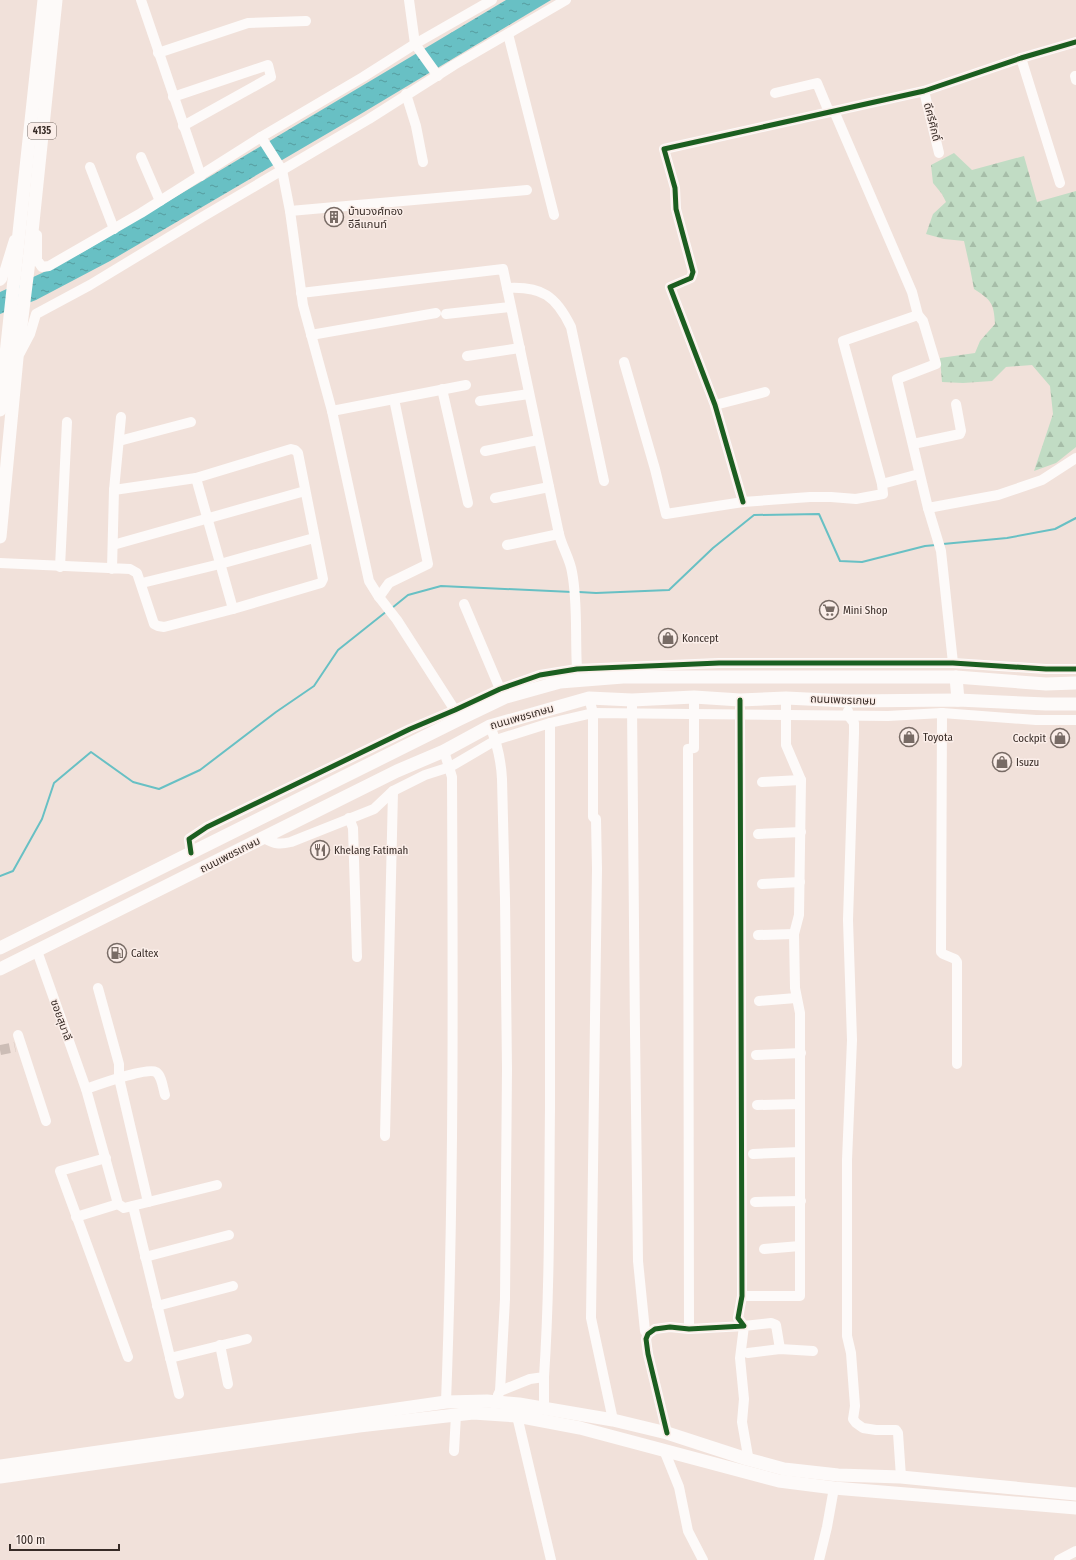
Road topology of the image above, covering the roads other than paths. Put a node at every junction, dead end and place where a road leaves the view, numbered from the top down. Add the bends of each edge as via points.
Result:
1 (44, 0) edge
2 (56, 0) edge
3 (141, 0) edge
4 (409, 0) edge
5 (492, 0) edge
6 (566, 0) edge
7 (306, 21) dead end
8 (508, 34) junction
9 (1076, 42) edge
10 (415, 44) junction
11 (158, 53) junction
12 (1021, 58) junction
13 (438, 76) junction
14 (1076, 76) edge
15 (1076, 80) edge
16 (924, 91) junction
17 (775, 93) dead end
18 (406, 94) junction
19 (173, 97) junction
20 (831, 111) junction
21 (183, 126) junction
22 (261, 137) junction
23 (939, 153) dead end
24 (141, 158) dead end
25 (423, 162) dead end
26 (90, 167) dead end
27 (282, 170) junction
28 (201, 176) junction
29 (1060, 183) dead end
30 (527, 190) dead end
31 (36, 191) junction
32 (160, 201) junction
33 (290, 211) junction
34 (554, 215) dead end
35 (22, 216) junction
36 (114, 229) junction
37 (23, 260) junction
38 (0, 281) edge
39 (507, 288) junction
40 (301, 293) junction
41 (510, 307) junction
42 (918, 315) junction
43 (311, 335) junction
44 (9, 340) edge
45 (520, 348) junction
46 (467, 356) dead end
47 (11, 358) junction
48 (624, 362) dead end
49 (466, 385) dead end
50 (442, 389) junction
51 (765, 392) dead end
52 (529, 394) junction
53 (394, 399) junction
54 (480, 401) dead end
55 (956, 404) dead end
56 (715, 406) junction
57 (0, 410) edge
58 (332, 411) junction
59 (121, 417) dead end
60 (68, 422) dead end
61 (191, 422) dead end
62 (538, 440) junction
63 (119, 441) junction
64 (913, 444) junction
65 (485, 451) dead end
66 (1076, 458) edge
67 (920, 474) junction
68 (196, 478) junction
69 (604, 481) dead end
70 (882, 484) junction
71 (548, 487) junction
72 (114, 490) junction
73 (305, 491) junction
74 (495, 498) dead end
75 (743, 502) junction
76 (468, 503) dead end
77 (928, 508) junction
78 (208, 519) junction
79 (559, 534) junction
80 (0, 537) edge
81 (314, 538) junction
82 (113, 545) junction
83 (507, 545) dead end
84 (0, 563) edge
85 (220, 564) junction
86 (60, 567) junction
87 (112, 569) junction
88 (142, 583) junction
89 (379, 597) junction
90 (464, 604) dead end
91 (233, 609) junction
92 (953, 663) junction
93 (577, 669) junction
94 (1076, 669) edge
95 (622, 672) junction
96 (956, 677) junction
97 (1076, 683) edge
98 (500, 689) junction
99 (694, 697) junction
100 (589, 698) junction
101 (786, 698) junction
102 (740, 700) junction
103 (958, 700) junction
104 (848, 701) junction
105 (1076, 704) edge
106 (632, 706) junction
107 (593, 713) junction
108 (942, 713) junction
109 (694, 714) junction
110 (740, 714) junction
111 (786, 714) junction
112 (457, 715) junction
113 (848, 715) junction
114 (1076, 720) edge
115 (550, 723) junction
116 (490, 726) junction
117 (496, 740) junction
118 (444, 751) junction
119 (450, 766) junction
120 (397, 771) junction
121 (802, 780) junction
122 (762, 782) dead end
123 (404, 786) junction
124 (393, 791) junction
125 (348, 818) junction
126 (801, 832) junction
127 (758, 834) dead end
128 (264, 838) junction
129 (191, 853) junction
130 (203, 869) junction
131 (800, 882) junction
132 (762, 884) dead end
133 (794, 934) junction
134 (758, 935) dead end
135 (2, 946) edge
136 (37, 951) junction
137 (357, 957) dead end
138 (18, 960) junction
139 (0, 969) edge
140 (0, 973) edge
141 (98, 988) dead end
142 (796, 998) junction
143 (759, 1001) dead end
144 (18, 1035) dead end
145 (15, 1047) dead end
146 (800, 1053) junction
147 (24, 1054) junction
148 (756, 1055) dead end
149 (957, 1064) dead end
150 (119, 1078) junction
151 (86, 1089) junction
152 (166, 1095) dead end
153 (800, 1104) junction
154 (757, 1105) dead end
155 (46, 1121) dead end
156 (385, 1136) dead end
157 (800, 1152) junction
158 (753, 1154) dead end
159 (106, 1158) junction
160 (217, 1185) dead end
161 (801, 1201) junction
162 (148, 1202) junction
163 (755, 1202) dead end
164 (118, 1204) junction
165 (133, 1206) junction
166 (76, 1217) junction
167 (229, 1235) dead end
168 (800, 1246) junction
169 (764, 1249) dead end
170 (145, 1257) junction
171 (234, 1286) dead end
172 (742, 1296) junction
173 (157, 1306) junction
174 (744, 1326) junction
175 (689, 1329) junction
176 (648, 1334) junction
177 (247, 1339) dead end
178 (220, 1345) junction
179 (780, 1349) junction
180 (814, 1351) dead end
181 (748, 1353) dead end
182 (128, 1357) dead end
183 (170, 1358) junction
184 (544, 1377) junction
185 (228, 1384) dead end
186 (179, 1394) dead end
187 (498, 1396) junction
188 (446, 1402) junction
189 (544, 1408) junction
190 (456, 1415) junction
191 (517, 1416) junction
192 (613, 1420) junction
193 (667, 1433) junction
194 (664, 1450) junction
195 (454, 1451) dead end
196 (747, 1459) junction
197 (0, 1466) edge
198 (0, 1476) edge
199 (901, 1477) junction
200 (834, 1488) junction
201 (1076, 1494) edge
202 (1076, 1508) edge
203 (1076, 1551) edge
204 (550, 1560) edge
205 (703, 1560) edge
206 (819, 1560) edge
207 (1059, 1560) edge

1 - 35 main road, 4135
2 - 31 main road, 4135
3 - 11 street
4 - 10 street
5 - 10 street
6 - 8 street
7 - 11 street via 248,23
8 - 13 street
8 - 34 street
9 - 12 street
10 - 13 street
10 - 22 street
11 - 19 street
12 - 16 street
12 - 29 street
13 - 18 street
14 - 15 street
16 - 20 street
16 - 23 street, ดีศรีศักดิ์
17 - 20 street via 818,82
18 - 25 street via 415,120
18 - 27 street
19 - 21 street
19 - 21 street via 268,65 271,77
20 - 42 street via 912,292
20 - 56 street via 664,149 675,188 676,209 693,272 691,278 670,287
21 - 28 street
22 - 27 street
22 - 28 street
24 - 32 street
26 - 36 street
27 - 33 street
27 - 47 street via 90,285 36,314 30,334
28 - 32 street
30 - 33 street
31 - 36 street via 37,260 42,267 49,266
31 - 37 main road, 4135
32 - 36 street
33 - 40 street
35 - 37 main road, 4135
35 - 38 street
37 - 44 main road, 4135
39 - 40 street via 503,269
39 - 41 street
39 - 69 street via 532,288 546,295 558,306 569,323
40 - 43 street
41 - 43 street via 441,314
41 - 45 street
42 - 64 street via 923,321 936,364 897,379
42 - 70 street via 843,341
43 - 58 street
44 - 47 main road, 4135
45 - 46 street
45 - 52 street
47 - 57 main road, 4135
47 - 80 main road, 4135
48 - 75 street via 666,514
49 - 50 street
50 - 53 street
50 - 76 street
51 - 56 street
52 - 54 street
52 - 62 street
53 - 58 street
53 - 89 street via 428,564 389,583
55 - 64 street via 960,434
56 - 75 street
58 - 89 street via 369,581
59 - 63 street
60 - 86 street
61 - 63 street
62 - 65 street
62 - 71 street
63 - 72 street
64 - 67 street
66 - 77 street via 1042,480 998,495
67 - 70 street
67 - 77 street
68 - 72 street
68 - 73 street via 291,449 298,453
68 - 78 street
70 - 75 street via 884,494 856,499 810,497
71 - 74 street
71 - 79 street
72 - 82 street
73 - 78 street
73 - 81 street
77 - 92 street via 941,551
78 - 82 street
78 - 85 street
79 - 83 street
79 - 93 street via 572,571
81 - 85 street
81 - 91 street via 321,583
82 - 87 street
84 - 86 street
85 - 88 street
85 - 91 street
86 - 87 street
87 - 88 street via 138,573
88 - 91 street via 154,624 158,626 164,627
89 - 112 street via 397,620
90 - 98 street
92 - 94 street
92 - 95 street via 719,663
93 - 95 street
93 - 98 street via 540,675
95 - 96 main road, ถนนเพชรเกษม
95 - 112 main road, ถนนเพชรเกษม via 560,682 506,697
96 - 97 main road, ถนนเพชรเกษม via 1046,684
96 - 103 main road
98 - 112 street
99 - 102 main road, ถนนเพชรเกษม
99 - 106 main road, ถนนเพชรเกษม
99 - 109 street
100 - 106 main road, ถนนเพชรเกษม
100 - 107 street
100 - 116 main road, ถนนเพชรเกษม
101 - 102 main road, ถนนเพชรเกษม
101 - 104 main road, ถนนเพชรเกษม
101 - 111 street
102 - 110 street
103 - 104 main road, ถนนเพชรเกษม
103 - 105 main road, ถนนเพชรเกษม
104 - 113 street
106 - 107 street
106 - 109 street
106 - 176 street via 638,1261
107 - 115 street
107 - 192 street via 593,817 596,818 597,869 592,1318
108 - 113 street
108 - 114 street via 1036,720
108 - 149 street via 941,952 957,962
109 - 110 street
109 - 175 street via 694,748 688,749
110 - 111 street
110 - 172 street
111 - 113 street
111 - 121 street via 786,745
112 - 129 main road, ถนนเพชรเกษม
113 - 199 street via 854,723 854,733 848,920 852,1040 847,1160 846,1336 855,1406 853,1418 863,1428 896,1430
115 - 117 street
115 - 184 street via 550,1134 548,1321
116 - 117 street
116 - 118 main road, ถนนเพชรเกษม
117 - 119 street
117 - 187 street via 502,779 507,1004 505,1299
118 - 119 street
118 - 120 main road, ถนนเพชรเกษม
119 - 123 street
119 - 188 street via 454,1021
120 - 123 street
120 - 128 main road, ถนนเพชรเกษม
121 - 122 street
121 - 126 street
123 - 124 street
124 - 125 street via 374,809
124 - 156 street
125 - 128 street via 280,845
125 - 137 street via 353,828
126 - 127 street
126 - 131 street
128 - 130 main road, ถนนเพชรเกษม
129 - 130 main road
129 - 135 main road, ถนนเพชรเกษม
130 - 136 main road, ถนนเพชรเกษม
131 - 132 street
131 - 133 street via 799,915
133 - 134 street
133 - 142 street
136 - 138 main road, ถนนเพชรเกษม
136 - 151 street, ซอยสุมาลี
138 - 139 main road, ถนนเพชรเกษม
138 - 140 main road
141 - 150 street via 119,1064
142 - 143 street
142 - 146 street via 800,1013
144 - 147 street
145 - 147 street
146 - 148 street
146 - 153 street
147 - 155 street
150 - 151 street
150 - 152 street via 151,1071 159,1077
150 - 162 street
151 - 159 street, ซอยสุมาลี
153 - 154 street
153 - 157 street
157 - 158 street
157 - 161 street
159 - 164 street, ซอยสุมาลี
159 - 166 street via 60,1171
160 - 162 street
161 - 163 street
161 - 168 street
162 - 165 street
164 - 165 street via 124,1208
164 - 166 street
165 - 170 street
166 - 182 street
167 - 170 street
168 - 169 street
168 - 172 street via 800,1296
170 - 173 street
171 - 173 street
172 - 174 street via 738,1318
173 - 183 street
174 - 175 street
174 - 179 street via 771,1323 776,1325
174 - 196 street via 740,1358 744,1399 742,1422
175 - 176 street via 670,1327 655,1329
176 - 193 street via 648,1354
177 - 178 street
178 - 183 street
178 - 185 street
179 - 180 street
179 - 181 street
183 - 186 street
184 - 187 street via 530,1378
184 - 189 street
187 - 188 main road
187 - 189 main road
188 - 197 main road
189 - 192 main road
190 - 191 main road
190 - 195 street
190 - 198 main road
191 - 194 main road via 580,1428
191 - 204 street
192 - 193 main road
193 - 196 main road
194 - 200 main road via 779,1481
194 - 205 street via 679,1487 688,1531
196 - 199 main road via 784,1469 838,1475
199 - 201 main road
200 - 202 main road
200 - 206 street
203 - 207 street

